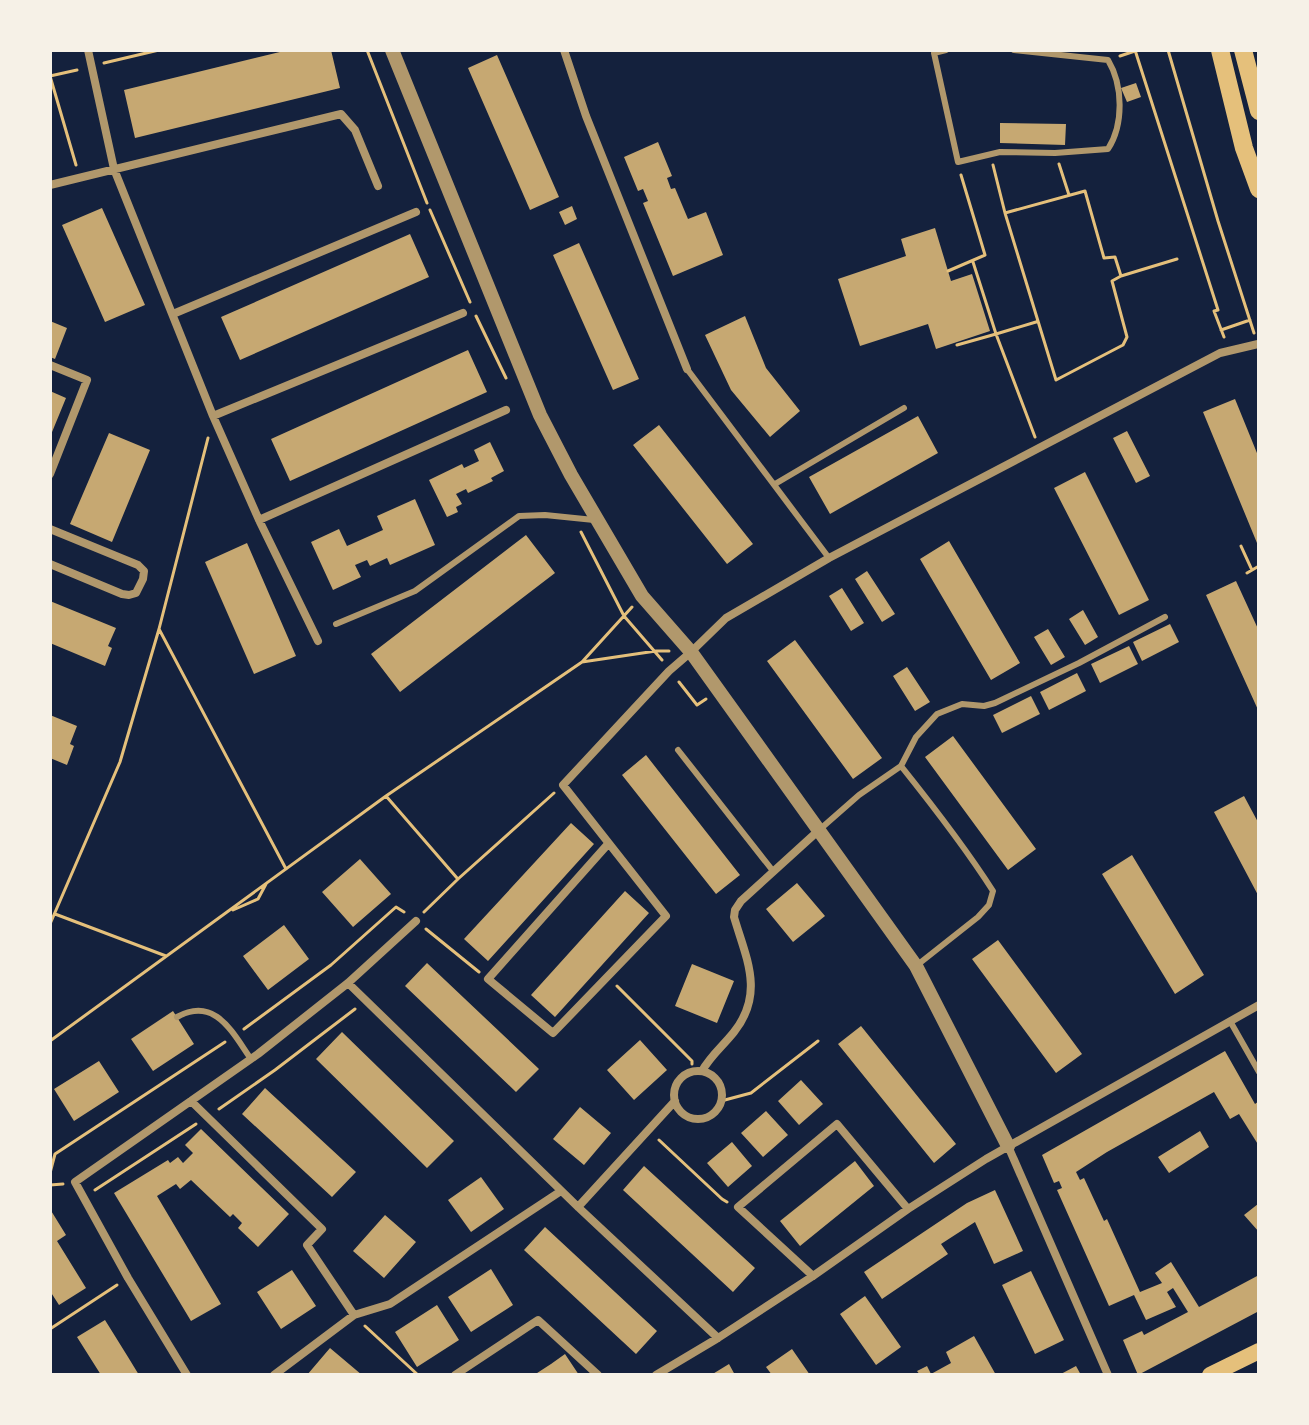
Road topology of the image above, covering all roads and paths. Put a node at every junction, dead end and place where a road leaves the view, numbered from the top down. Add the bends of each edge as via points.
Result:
1 (88, 50) edge
2 (392, 50) edge
3 (564, 50) edge
4 (946, 50) edge
5 (1014, 50) edge
6 (1168, 50) edge
7 (1220, 50) edge
8 (1243, 50) edge
9 (934, 51) edge
10 (1135, 51) edge
11 (1108, 60) junction
12 (50, 76) edge
13 (1259, 111) edge
14 (991, 153) junction
15 (1055, 153) junction
16 (958, 162) junction
17 (114, 169) junction
18 (79, 178) junction
19 (50, 185) edge
20 (378, 186) dead end
21 (1259, 189) edge
22 (1069, 195) junction
23 (416, 212) dead end
24 (1005, 213) junction
25 (1177, 259) dead end
26 (973, 262) junction
27 (948, 271) dead end
28 (1121, 276) junction
29 (463, 313) dead end
30 (173, 314) junction
31 (1250, 320) junction
32 (1037, 321) junction
33 (1221, 330) junction
34 (996, 334) junction
35 (1258, 344) edge
36 (957, 345) dead end
37 (1231, 350) junction
38 (50, 365) edge
39 (687, 369) joint
40 (904, 408) dead end
41 (506, 410) dead end
42 (213, 416) junction
43 (1039, 448) junction
44 (50, 474) edge
45 (775, 484) junction
46 (259, 520) junction
47 (597, 520) junction
48 (50, 529) edge
49 (1241, 546) dead end
50 (829, 558) junction
51 (50, 564) edge
52 (1259, 566) edge
53 (1252, 570) junction
54 (1247, 573) dead end
55 (642, 596) junction
56 (1165, 617) dead end
57 (336, 624) dead end
58 (159, 629) junction
59 (318, 641) dead end
60 (691, 652) junction
61 (582, 662) junction
62 (678, 750) dead end
63 (901, 766) junction
64 (563, 785) junction
65 (386, 796) junction
66 (818, 831) junction
67 (608, 844) junction
68 (286, 869) junction
69 (773, 871) junction
70 (458, 879) junction
71 (55, 914) junction
72 (416, 921) junction
73 (50, 922) edge
74 (166, 956) junction
75 (916, 966) junction
76 (608, 976) junction
77 (488, 979) junction
78 (348, 983) junction
79 (367, 1000) junction
80 (1259, 1005) edge
81 (177, 1017) dead end
82 (1230, 1021) junction
83 (50, 1041) edge
84 (818, 1041) dead end
85 (251, 1059) junction
86 (698, 1071) junction
87 (1259, 1072) edge
88 (191, 1101) junction
89 (675, 1101) junction
90 (721, 1101) junction
91 (207, 1117) junction
92 (649, 1130) junction
93 (1008, 1146) junction
94 (561, 1191) junction
95 (84, 1197) junction
96 (578, 1207) junction
97 (738, 1207) junction
98 (908, 1209) junction
99 (813, 1276) junction
100 (128, 1278) junction
101 (354, 1315) junction
102 (50, 1329) edge
103 (718, 1338) junction
104 (1259, 1351) edge
105 (187, 1375) edge
106 (274, 1375) edge
107 (418, 1375) edge
108 (455, 1375) edge
109 (598, 1375) edge
110 (656, 1375) edge
111 (1108, 1375) edge
112 (1210, 1375) edge

1 - 17 street
2 - 47 street via 540,415
3 - 39 street
4 - 9 lane
5 - 11 lane
6 - 31 path
7 - 21 highway
8 - 13 highway
9 - 16 lane
10 - 11 path
10 - 33 path
11 - 15 lane via 1118,92 1114,140 1108,149
12 - 18 path
14 - 15 lane
14 - 16 lane
14 - 24 path
15 - 22 path
16 - 26 path via 985,255
17 - 18 street
17 - 20 street via 341,114 355,130
17 - 30 street
18 - 19 street
22 - 24 path
22 - 28 path via 1085,191 1104,258 1115,257
23 - 30 street
24 - 32 path
25 - 28 path
26 - 27 path
26 - 34 path
28 - 32 path via 1112,281 1127,337 1123,345 1056,380
29 - 42 street
30 - 42 street
31 - 33 path
31 - 35 path
32 - 34 path
33 - 37 path
34 - 36 path
34 - 43 path
35 - 37 street
37 - 43 street
38 - 44 street via 87,380
39 - 45 lane
40 - 45 lane
41 - 46 street
42 - 46 street
42 - 58 path
43 - 50 street
45 - 50 lane
46 - 59 street
47 - 55 street
47 - 57 lane via 519,516 415,591
48 - 51 street via 144,571 136,593 129,595
49 - 53 path
50 - 60 street via 726,618
52 - 53 path
53 - 54 path
55 - 60 street
55 - 61 path
56 - 63 lane via 995,703 962,704 937,714 916,737
58 - 68 path
58 - 71 path via 120,762
60 - 61 path via 656,651
60 - 64 street
60 - 66 street
61 - 65 path
62 - 69 lane
63 - 66 lane
63 - 75 lane via 993,891 978,917
64 - 67 street
64 - 70 path
65 - 68 path
65 - 70 path
66 - 69 street
66 - 75 street
67 - 76 street via 666,916
67 - 77 street
68 - 74 path
69 - 86 street via 735,910 752,984 744,1017
70 - 72 path
71 - 73 path
71 - 74 path
72 - 77 path
72 - 78 street
74 - 83 path
75 - 93 street
76 - 77 street via 553,1033
76 - 86 path
78 - 79 street
78 - 85 street
79 - 91 path
79 - 94 street
80 - 82 street
81 - 85 lane via 202,1010 218,1016
82 - 87 lane
82 - 93 street
84 - 90 path via 751,1093
85 - 88 street
86 - 89 street via 686,1074 676,1086
86 - 90 street via 716,1079
88 - 91 street
88 - 95 street via 75,1182
89 - 90 street via 683,1114 698,1119 712,1114
89 - 92 street
91 - 95 path
91 - 101 street via 322,1229 307,1245
92 - 96 street
92 - 97 path via 722,1199
93 - 98 street
93 - 111 street
94 - 96 street
94 - 101 street via 390,1304
95 - 100 street
96 - 103 street
97 - 98 street via 837,1124
97 - 99 street
98 - 99 street
99 - 103 street
100 - 102 path
100 - 105 street
101 - 106 street
101 - 107 path
103 - 110 street
104 - 112 main road
108 - 109 street via 538,1320

